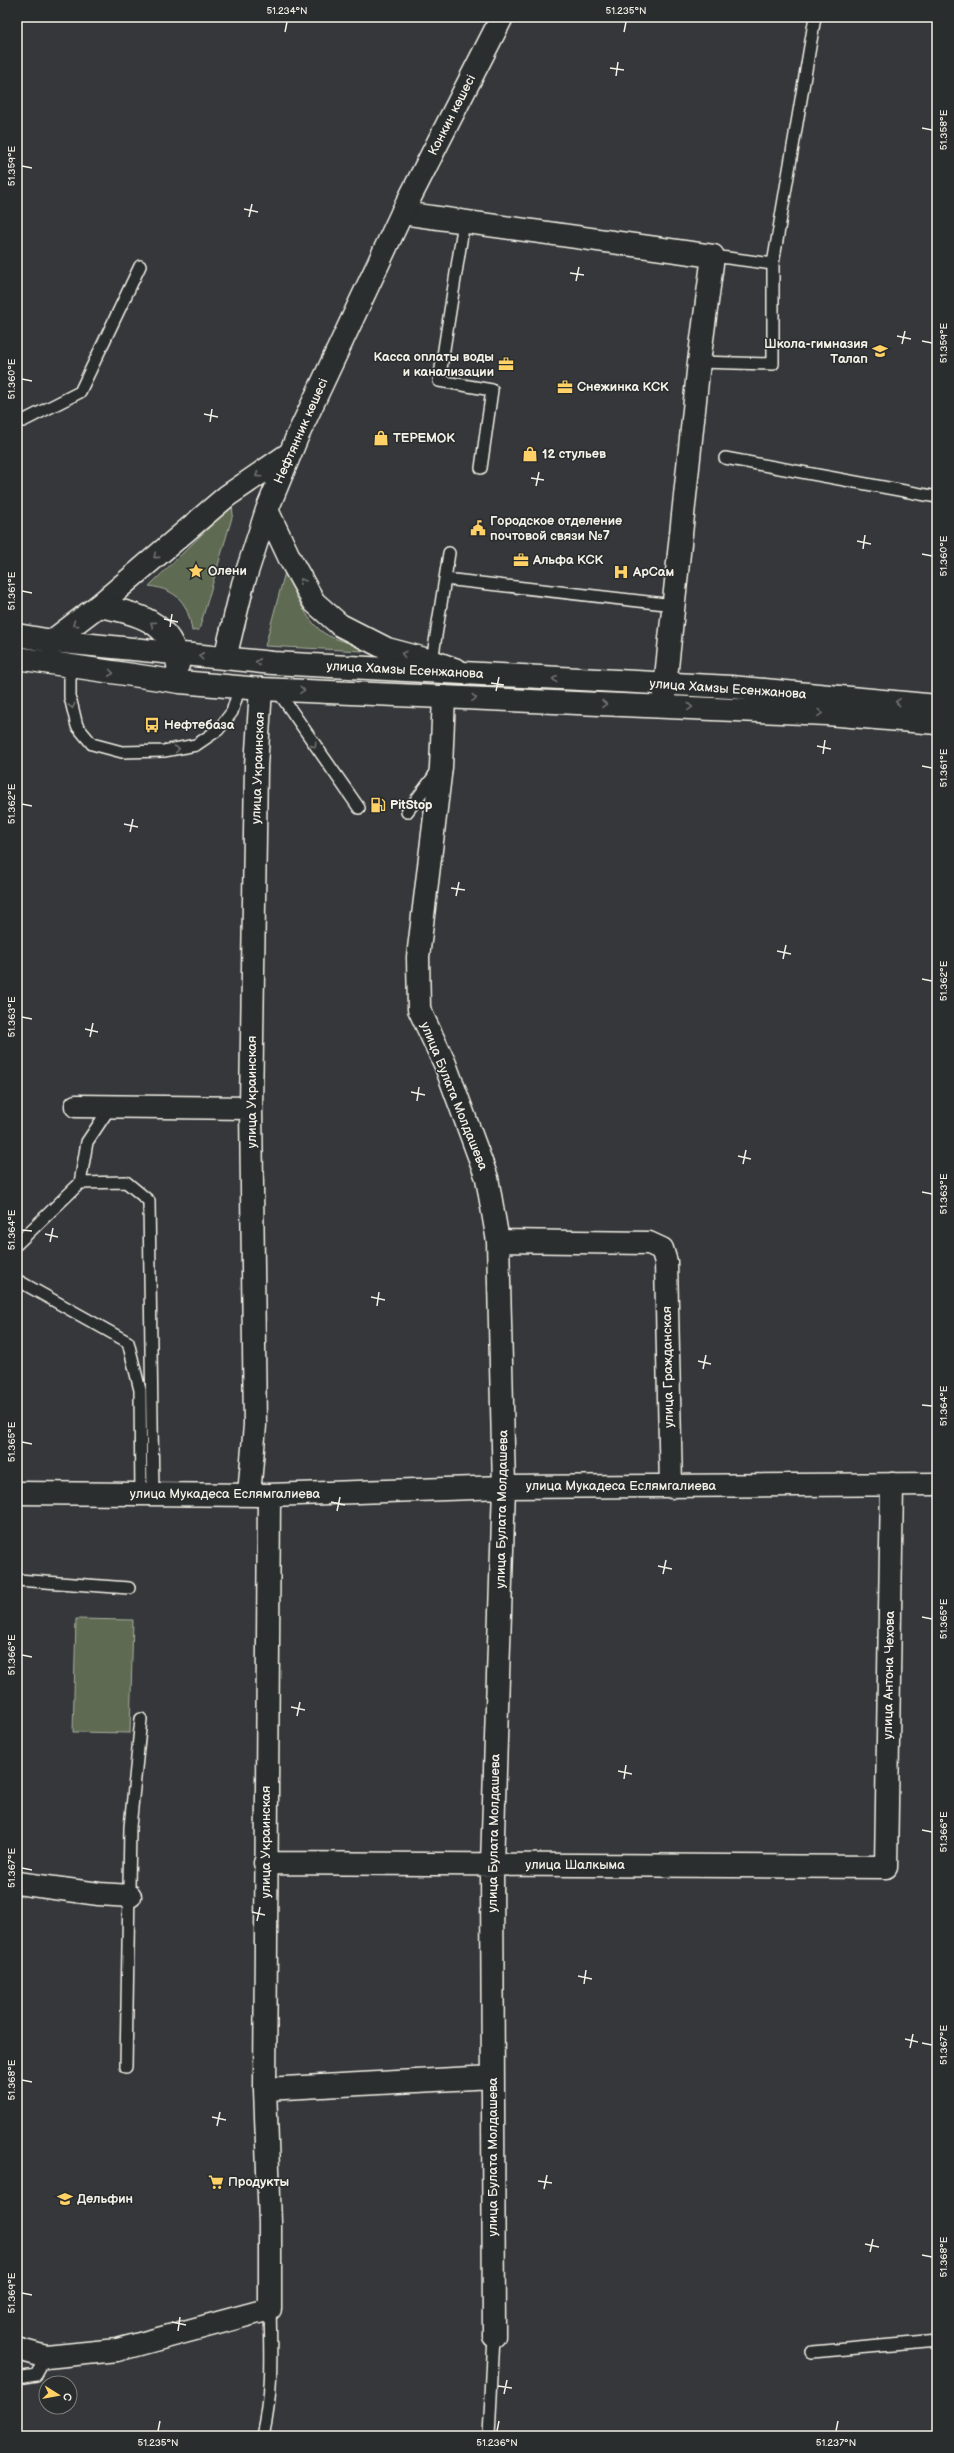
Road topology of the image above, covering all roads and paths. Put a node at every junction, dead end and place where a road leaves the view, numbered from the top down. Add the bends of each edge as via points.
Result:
1 (502, 17) edge
2 (815, 17) edge
3 (402, 213) junction
4 (464, 222) junction
5 (713, 256) junction
6 (773, 264) junction
7 (140, 266) dead end
8 (699, 362) junction
9 (17, 418) edge
10 (290, 453) junction
11 (726, 458) dead end
12 (481, 468) dead end
13 (937, 497) edge
14 (267, 510) junction
15 (449, 553) dead end
16 (445, 579) junction
17 (674, 605) junction
18 (98, 606) junction
19 (17, 635) edge
20 (52, 641) junction
21 (176, 653) junction
22 (17, 658) edge
23 (225, 658) junction
24 (432, 661) junction
25 (70, 667) junction
26 (468, 674) junction
27 (180, 682) junction
28 (666, 685) junction
29 (250, 687) junction
30 (444, 697) junction
31 (663, 706) junction
32 (937, 706) edge
33 (937, 723) edge
34 (441, 767) junction
35 (359, 808) dead end
36 (407, 812) dead end
37 (76, 1106) dead end
38 (111, 1106) junction
39 (251, 1108) junction
40 (80, 1182) junction
41 (498, 1241) junction
42 (17, 1244) edge
43 (17, 1280) edge
44 (892, 1484) junction
45 (937, 1484) edge
46 (504, 1487) junction
47 (671, 1487) junction
48 (17, 1494) edge
49 (147, 1495) junction
50 (259, 1495) junction
51 (17, 1580) edge
52 (129, 1588) dead end
53 (141, 1719) dead end
54 (265, 1863) junction
55 (492, 1865) junction
56 (886, 1867) joint
57 (17, 1882) edge
58 (130, 1896) junction
59 (126, 2067) dead end
60 (492, 2077) junction
61 (265, 2089) junction
62 (270, 2309) junction
63 (494, 2336) joint
64 (937, 2341) edge
65 (17, 2349) edge
66 (812, 2352) dead end
67 (46, 2357) junction
68 (17, 2378) edge
69 (263, 2436) edge
70 (489, 2436) edge

1 - 3 street, Конкин көшесі
2 - 6 lane
3 - 4 street
3 - 10 street, Нефтянник көшесі
4 - 5 street
4 - 12 lane via 439,381 492,390
5 - 6 lane
5 - 8 street
6 - 8 lane via 773,364
7 - 9 lane via 80,392 23,420
8 - 17 street
10 - 14 street, Нефтянник көшесі
10 -> 18 street via 227,496
11 - 13 lane
14 - 23 street, Нефтянник көшесі via 243,584
24 -> 14 street via 387,649 340,625 314,602
15 - 16 lane
16 - 17 lane
16 - 24 lane
17 - 28 street
18 -> 20 street
21 -> 18 street via 164,631 147,620 128,611
19 - 20 street, улица Хамзы Есенжанова
20 - 21 street, улица Хамзы Есенжанова
23 -> 21 street, улица Хамзы Есенжанова
21 - 27 street
22 - 25 street, улица Хамзы Есенжанова
26 -> 23 street, улица Хамзы Есенжанова
23 - 29 street, улица Украинская
24 - 26 street
25 -> 27 street, улица Хамзы Есенжанова
25 -> 29 lane via 70,697 77,726 92,744 122,752 164,752 196,744 218,730
28 -> 26 street, улица Хамзы Есенжанова
27 - 29 street, улица Хамзы Есенжанова
28 - 31 street
32 -> 28 street, улица Хамзы Есенжанова via 731,688
29 -> 30 street, улица Хамзы Есенжанова
29 -> 35 lane
29 - 39 street, улица Украинская via 256,766
30 -> 31 street, улица Хамзы Есенжанова
30 - 34 street, улица Булата Молдашева
31 -> 33 street, улица Хамзы Есенжанова via 827,714
34 - 36 lane
34 - 41 street, улица Булата Молдашева via 418,957 419,1009 445,1064 487,1178
37 - 38 street
38 - 39 street
38 - 40 lane via 87,1142
39 - 50 street, улица Украинская via 255,1425
40 - 42 lane
40 - 49 lane via 126,1182 149,1201
41 - 46 street, улица Булата Молдашева
41 - 47 street, улица Гражданская via 649,1243 662,1249 666,1262
43 - 49 lane via 128,1342 140,1390
44 - 45 street, улица Мукадеса Еслямгалиева
44 - 47 street, улица Мукадеса Еслямгалиева
44 - 56 street, улица Антона Чехова
46 - 47 street, улица Мукадеса Еслямгалиева
46 - 50 street, улица Мукадеса Еслямгалиева
46 - 55 street, улица Булата Молдашева
48 - 49 street, улица Мукадеса Еслямгалиева
49 - 50 street, улица Мукадеса Еслямгалиева
50 - 54 street, улица Украинская
51 - 52 lane
53 - 58 lane via 130,1827
54 - 55 street, улица Шалкыма
54 - 61 street, улица Украинская
55 - 56 street, улица Шалкыма
55 - 60 street, улица Булата Молдашева
57 - 58 street
58 - 59 lane
60 - 61 street
60 - 63 street, улица Булата Молдашева
61 - 62 street, улица Украинская
62 - 67 street via 117,2350
62 - 69 lane via 272,2370
63 - 70 lane
64 - 66 lane
65 - 67 street
67 - 68 lane via 36,2375

